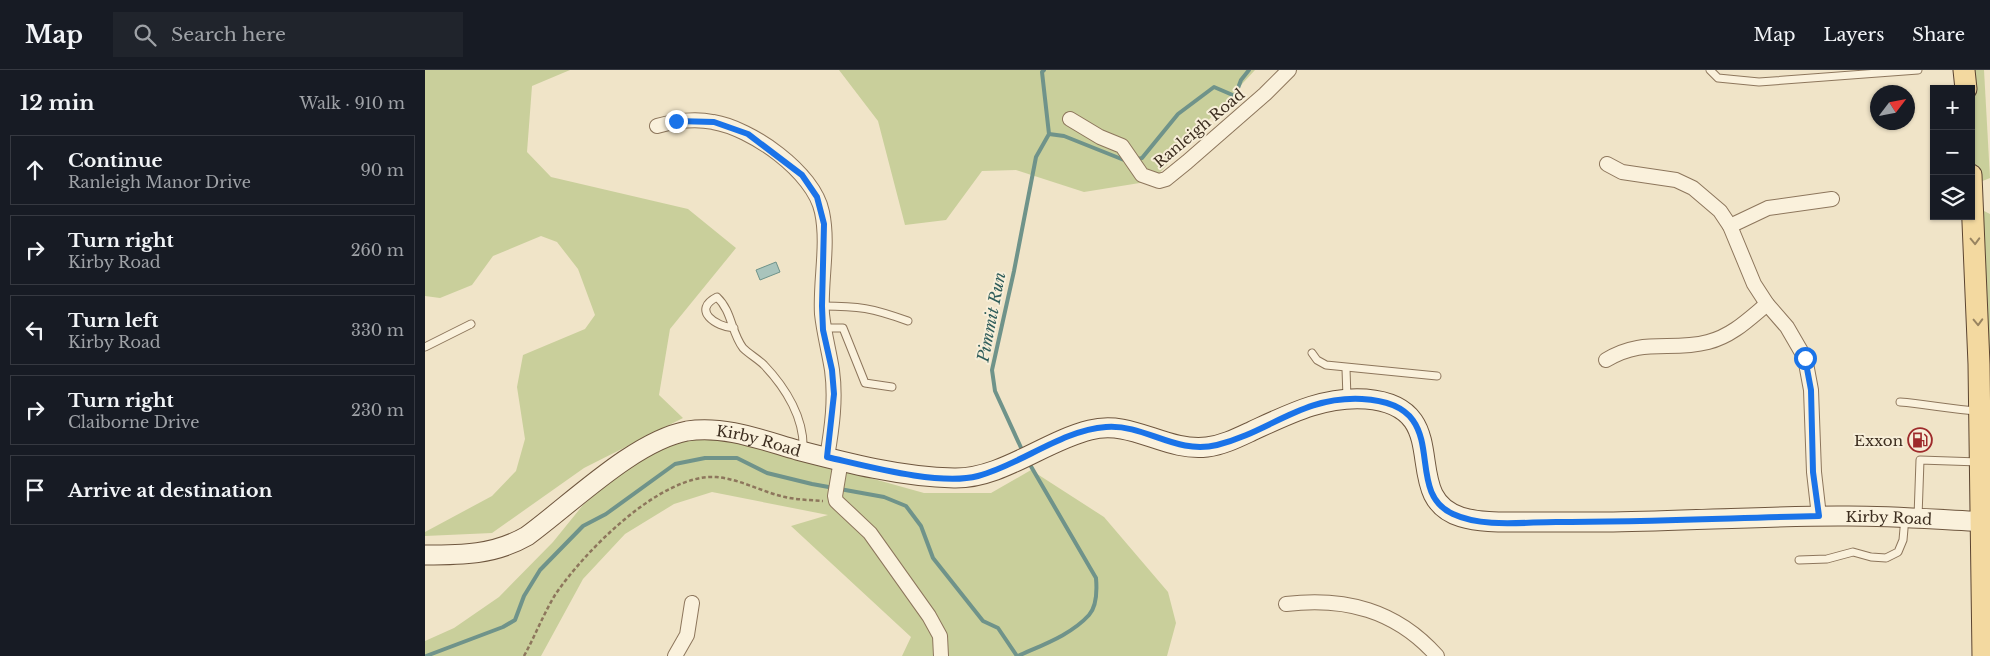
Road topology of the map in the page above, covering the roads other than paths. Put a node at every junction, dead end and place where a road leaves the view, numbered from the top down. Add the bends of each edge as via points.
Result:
1 (1289, 70) edge
2 (1710, 70) edge
3 (1918, 70) edge
4 (1964, 70) edge
5 (1966, 85) edge
6 (1070, 119) dead end
7 (657, 126) dead end
8 (1607, 164) dead end
9 (1975, 184) edge
10 (1981, 198) edge
11 (1831, 199) dead end
12 (1730, 226) junction
13 (1767, 304) junction
14 (822, 306) junction
15 (908, 321) dead end
16 (471, 324) dead end
17 (734, 328) junction
18 (823, 328) junction
19 (425, 347) edge
20 (1313, 352) dead end
21 (1606, 360) dead end
22 (1346, 369) junction
23 (1437, 376) dead end
24 (892, 387) dead end
25 (1347, 399) junction
26 (1900, 402) dead end
27 (1980, 411) junction
28 (803, 451) junction
29 (836, 462) junction
30 (1980, 462) junction
31 (1819, 516) junction
32 (1911, 517) junction
33 (1985, 522) edge
34 (425, 555) edge
35 (1799, 560) dead end
36 (692, 603) dead end
37 (1285, 604) dead end
38 (675, 656) edge
39 (941, 656) edge
40 (1437, 656) edge
41 (1983, 656) edge

1 - 6 street, Ranleigh Road via 1167,179 1152,180 1142,175 1122,146
2 - 3 lane via 1718,78 1759,82
4 - 5 main road
7 - 14 street via 695,120 731,126 748,134 802,175 822,211
8 - 12 street via 1623,172 1676,180 1693,188 1720,210
9 - 10 main road
10 -> 27 main road
11 - 12 street via 1769,208
12 - 13 street via 1747,270
13 - 21 street via 1742,325 1709,342 1632,347
13 - 31 street via 1797,342 1809,375 1813,472
14 - 15 lane via 874,308
14 - 18 street
16 - 19 lane
17 - 17 lane via 723,302 717,297 710,300 705,312 713,322 723,328
17 - 28 lane via 743,348 782,386 799,419 804,436
18 - 24 lane via 843,328 865,383
18 - 29 street via 834,394
20 - 22 lane via 1317,360 1326,365
22 - 23 lane
22 - 25 lane
25 - 29 main road, Kirby Road via 1307,406 1214,446 1179,446 1132,429 1107,427 1078,433 978,476 954,478
25 - 31 main road, Kirby Road via 1384,402 1410,416 1423,439 1432,494 1448,512 1463,518 1587,522
26 - 27 lane
27 - 30 main road
28 - 29 main road, Kirby Road
28 - 34 main road, Kirby Road via 721,430 678,433 643,450 527,536 510,545 473,555
29 - 39 street via 837,500 871,533 929,616 939,636
30 - 32 lane via 1920,460
30 - 33 main road
31 - 32 main road, Kirby Road
32 - 33 main road, Kirby Road
32 - 35 lane via 1898,552 1887,558 1871,558 1853,552 1827,559
33 - 41 main road
36 - 38 street via 687,635
37 - 40 street via 1333,602 1376,612 1413,633

